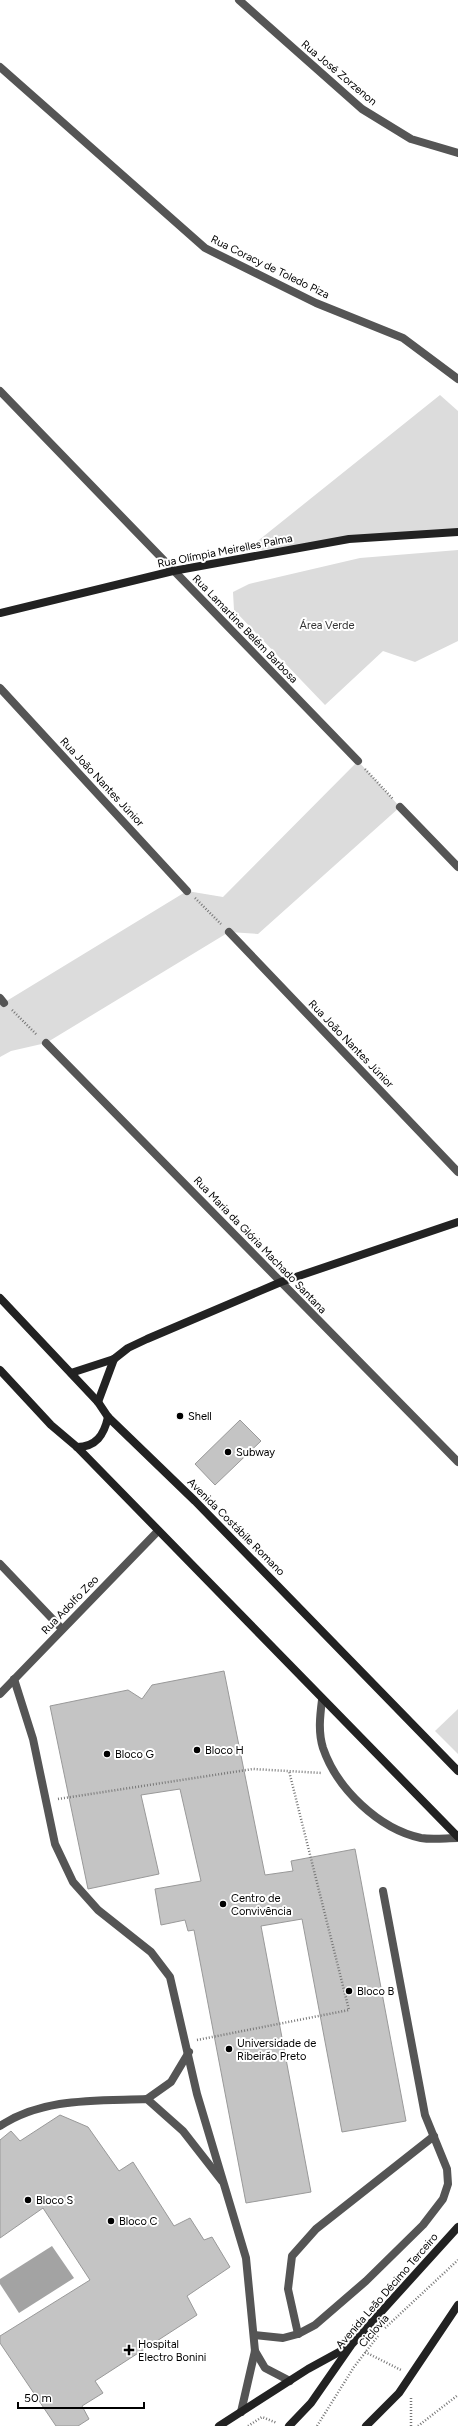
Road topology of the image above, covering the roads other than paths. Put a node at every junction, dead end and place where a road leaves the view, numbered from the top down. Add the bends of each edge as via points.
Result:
1 (239, 0) edge
2 (0, 67) edge
3 (458, 153) edge
4 (458, 379) edge
5 (0, 390) edge
6 (458, 532) edge
7 (173, 571) junction
8 (0, 613) edge
9 (0, 688) edge
10 (358, 761) road end
11 (400, 807) road end
12 (458, 867) edge
13 (187, 891) road end
14 (229, 932) road end
15 (46, 1043) road end
16 (458, 1172) edge
17 (458, 1222) edge
18 (281, 1282) junction
19 (0, 1298) edge
20 (114, 1359) junction
21 (1, 1372) edge
22 (71, 1373) junction
23 (98, 1402) junction
24 (108, 1417) junction
25 (77, 1447) junction
26 (458, 1462) edge
27 (157, 1532) junction
28 (0, 1564) edge
29 (62, 1629) junction
30 (14, 1679) junction
31 (0, 1694) edge
32 (322, 1700) junction
33 (458, 1771) edge
34 (458, 1838) edge
35 (383, 1891) dead end
36 (189, 2052) junction
37 (147, 2099) junction
38 (0, 2126) edge
39 (434, 2136) junction
40 (225, 2185) junction
41 (458, 2227) edge
42 (458, 2305) edge
43 (298, 2334) junction
44 (254, 2335) junction
45 (352, 2344) junction
46 (254, 2351) junction
47 (290, 2381) junction
48 (241, 2412) junction
49 (219, 2426) edge
50 (289, 2426) edge
51 (366, 2426) edge

1 - 3 street, Rua José Zorzenon via 362,109 411,139
2 - 4 street, Rua Coracy de Toledo Piza via 205,248 316,303 403,338
5 - 7 street, Rua Lamartine Belém Barbosa
6 - 7 main road, Rua Olímpia Meirelles Palma via 348,539
7 - 8 main road, Rua Olímpia Meirelles Palma
7 - 10 street, Rua Lamartine Belém Barbosa
9 - 13 street, Rua João Nantes Júnior
11 - 12 street
14 - 16 street, Rua João Nantes Júnior
15 - 18 street, Rua Maria da Glória Machado Santana
17 - 18 main road
18 - 20 main road via 147,1339 128,1348
18 - 26 street, Rua Maria da Glória Machado Santana
19 - 22 main road, Avenida Costábile Romano
20 - 22 main road
20 - 23 main road
21 - 25 main road via 51,1425
22 - 23 main road, Avenida Costábile Romano
23 - 24 main road, Avenida Costábile Romano
24 - 25 main road via 101,1438 91,1446
24 - 33 main road, Avenida Costábile Romano via 195,1501
25 - 27 main road
27 - 29 street, Rua Adolfo Zeo
27 - 32 main road
28 - 29 street
29 - 30 street, Rua Adolfo Zeo
30 - 31 street, Rua Adolfo Zeo
30 - 36 street via 34,1739 56,1844 73,1882 98,1910 151,1952 170,1977
32 - 34 main road
32 - 34 street via 319,1722 323,1748 351,1794 394,1828 421,1838
35 - 39 street via 425,2115
36 - 37 street via 171,2082
36 - 40 street via 197,2094
37 - 38 street via 61,2102 11,2119
37 - 40 street via 183,2131
39 - 43 street via 447,2169 448,2184 443,2199 423,2225 366,2281 315,2325
39 - 43 street via 316,2229 292,2256 288,2289
40 - 44 street via 246,2258
41 - 45 main road, Avenida Leão Décimo Terceiro
42 - 51 main road via 399,2393
43 - 44 street via 283,2338
44 - 46 street
45 - 47 main road
45 - 50 main road, Avenida Leão Décimo Terceiro via 311,2403
46 - 47 street via 264,2368
46 - 48 street
47 - 48 main road
48 - 49 main road

